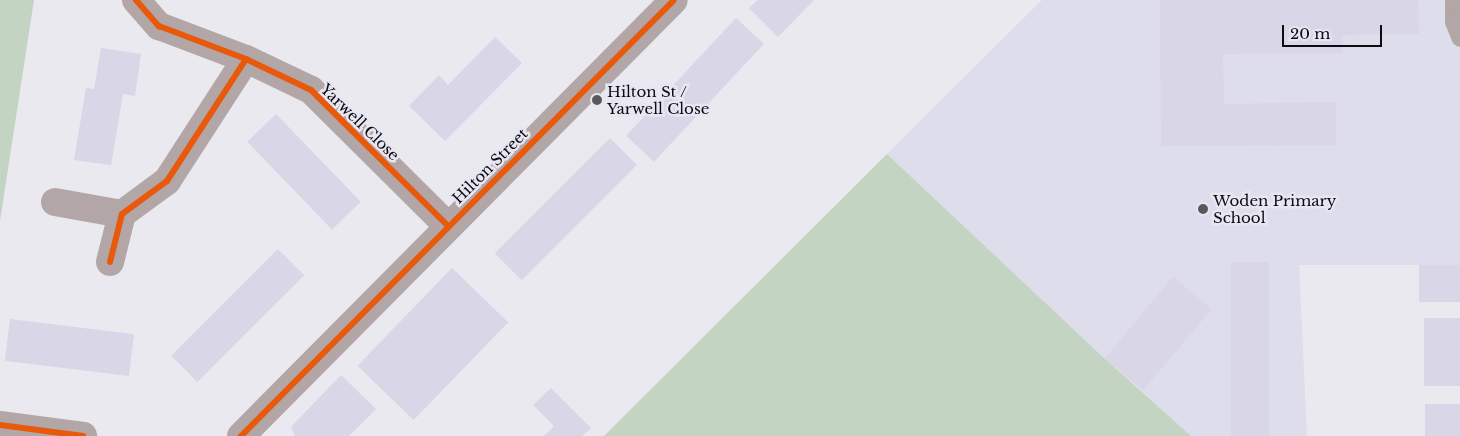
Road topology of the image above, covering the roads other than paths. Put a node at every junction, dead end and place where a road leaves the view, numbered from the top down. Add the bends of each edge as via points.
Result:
1 (136, 0) edge
2 (674, 0) edge
3 (1453, 0) edge
4 (1460, 39) edge
5 (246, 58) junction
6 (55, 202) dead end
7 (122, 214) junction
8 (448, 226) junction
9 (110, 262) dead end
10 (15, 430) edge
11 (83, 436) edge
12 (241, 436) edge

1 - 5 street, Yarwell Close via 159,26
2 - 8 street, Hilton Street
3 - 4 lane via 1452,22
5 - 7 street via 167,182
5 - 8 street, Yarwell Close via 311,90
6 - 7 street
7 - 9 street
8 - 12 street, Hilton Street
10 - 11 street

